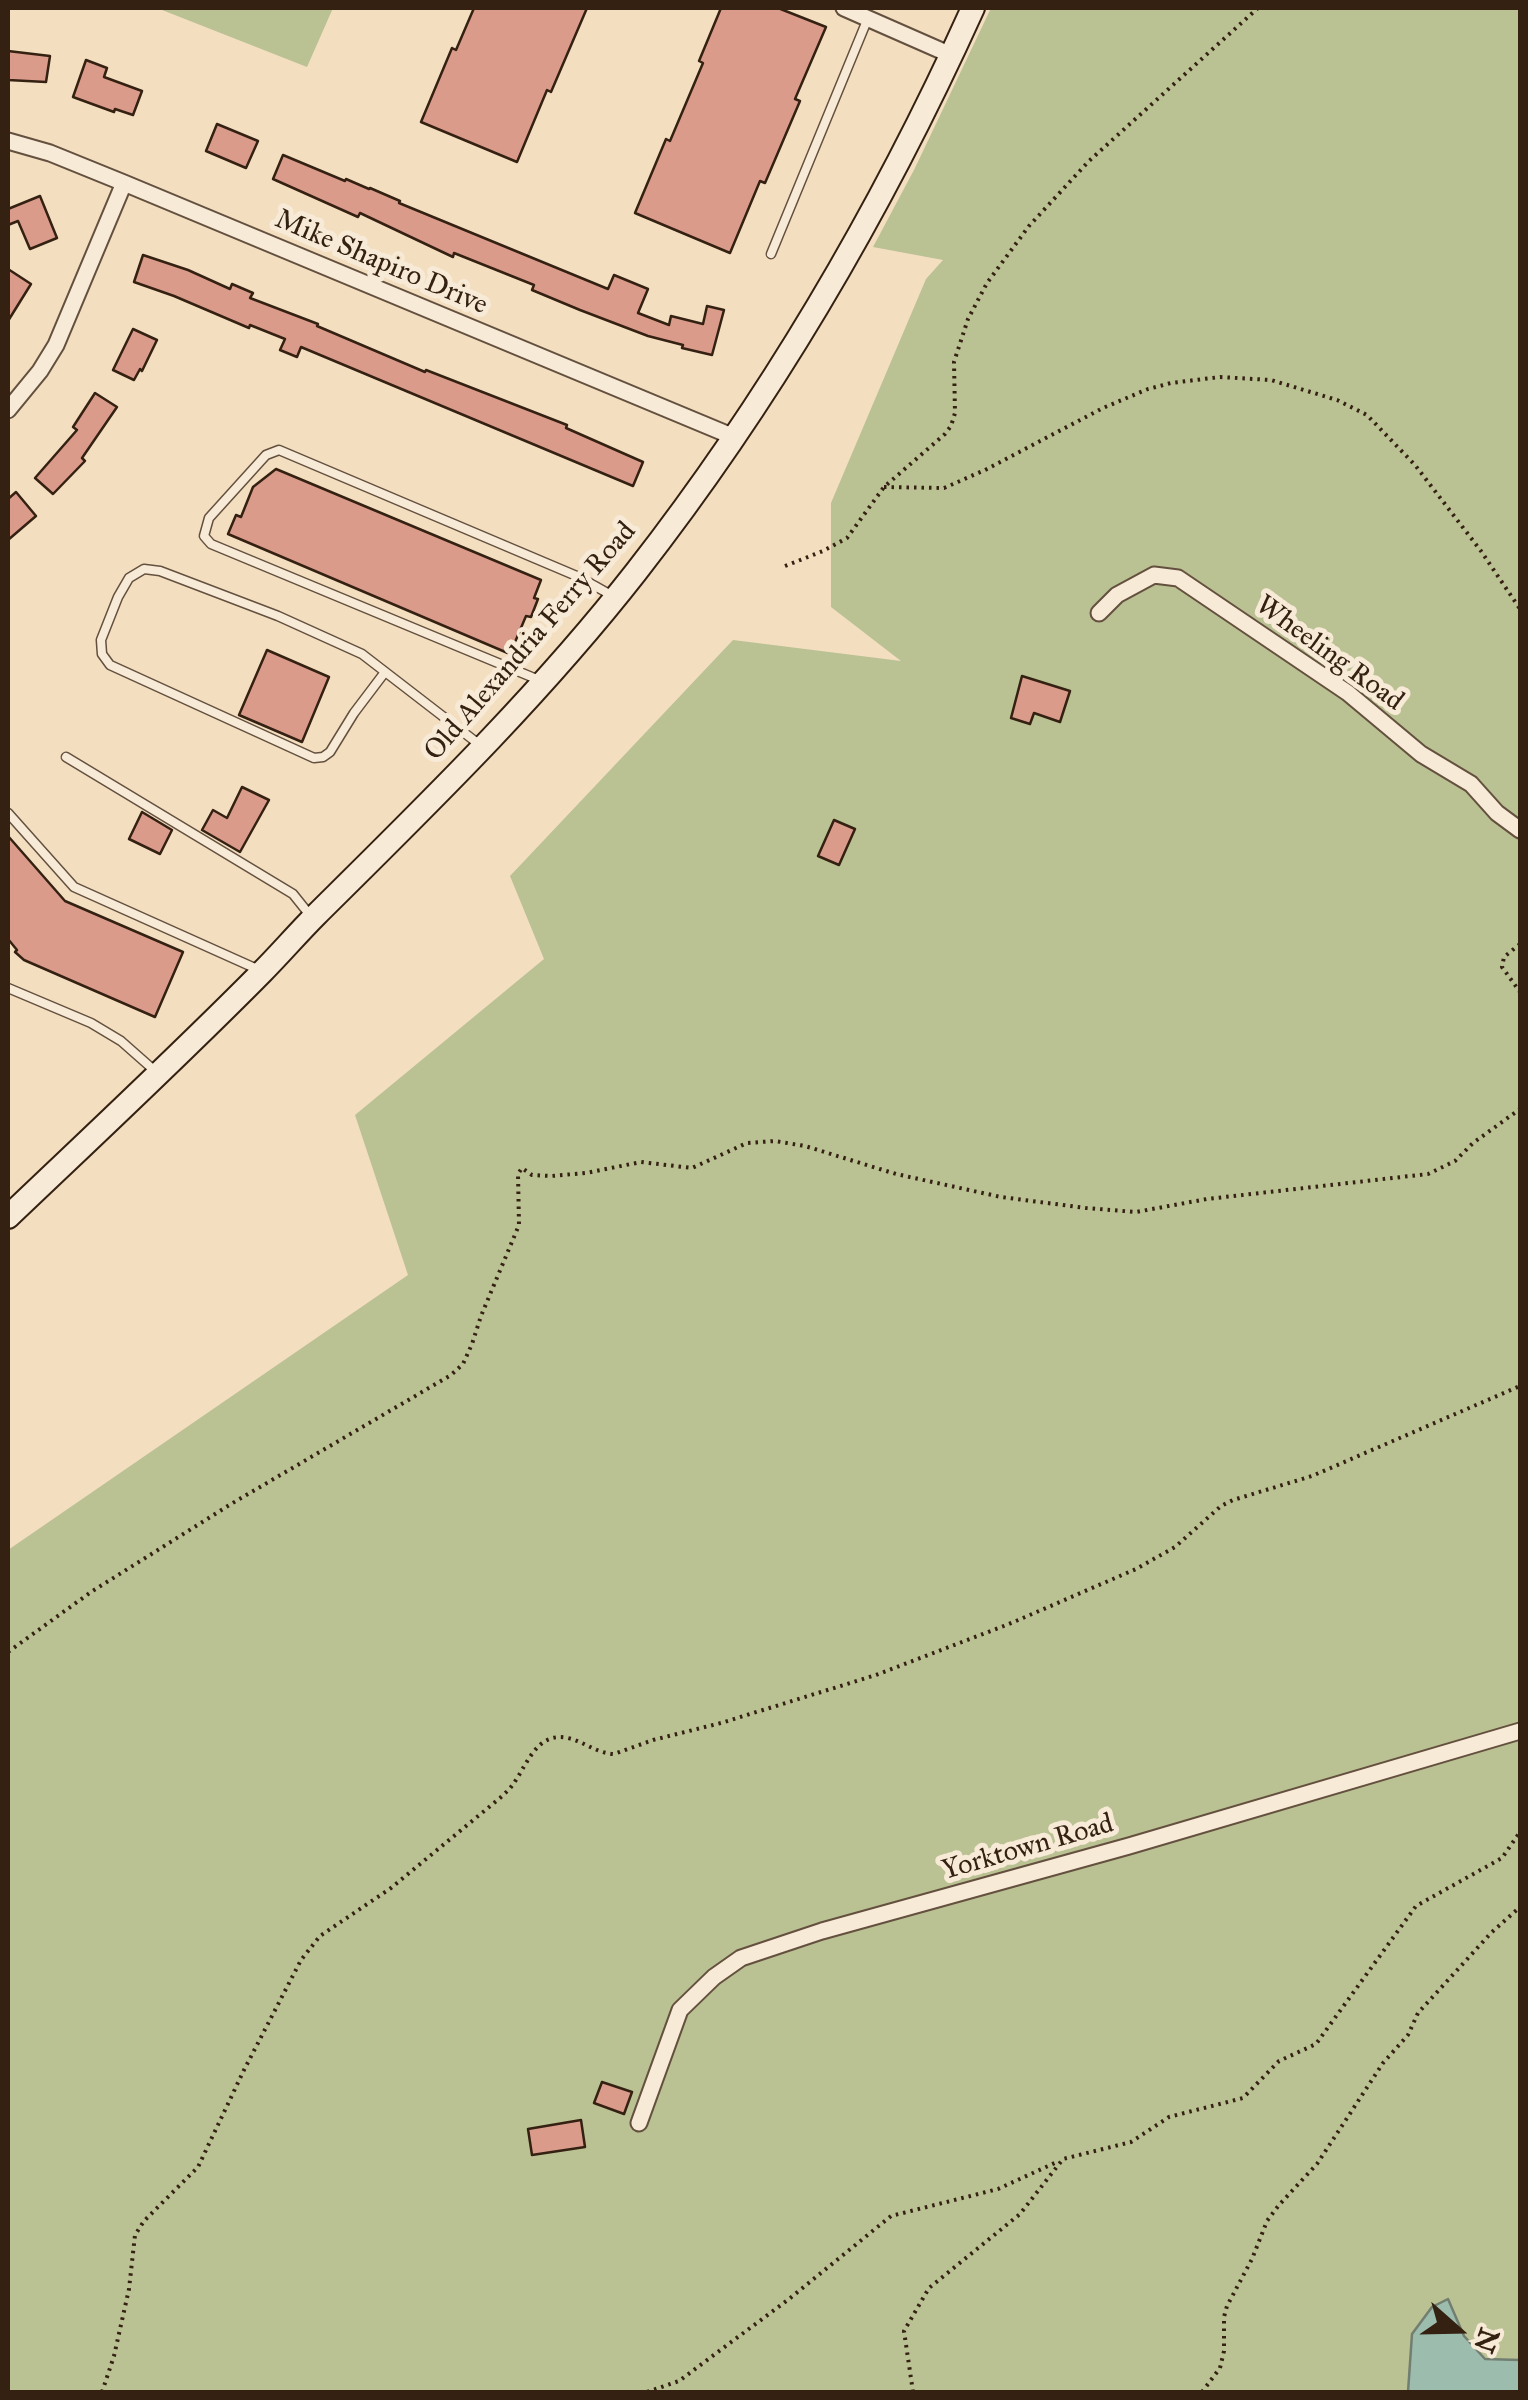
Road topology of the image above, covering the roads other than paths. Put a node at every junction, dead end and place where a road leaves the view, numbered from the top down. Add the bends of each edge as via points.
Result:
1 (844, 8) edge
2 (972, 8) edge
3 (868, 18) junction
4 (951, 55) junction
5 (8, 141) edge
6 (124, 183) junction
7 (771, 254) dead end
8 (8, 410) edge
9 (734, 437) junction
10 (614, 598) junction
11 (1099, 613) dead end
12 (385, 672) junction
13 (543, 682) junction
14 (484, 748) junction
15 (66, 757) dead end
16 (8, 813) edge
17 (1520, 830) edge
18 (312, 919) junction
19 (262, 972) junction
20 (8, 988) edge
21 (158, 1074) junction
22 (8, 1217) edge
23 (1520, 1731) edge
24 (639, 2123) dead end

1 - 3 street
2 - 4 main road, Old Alexandria Ferry Road
3 - 4 street
3 - 7 lane
4 - 9 main road, Old Alexandria Ferry Road via 853,244
5 - 6 street, Mike Shapiro Drive
6 - 8 street via 56,345
6 - 9 street, Mike Shapiro Drive
9 - 10 main road, Old Alexandria Ferry Road
10 - 13 main road, Old Alexandria Ferry Road
10 - 13 lane via 579,577 280,450 266,455 208,518 204,536 212,544
11 - 17 street, Wheeling Road via 1154,575 1178,578 1348,693
12 - 12 lane via 362,654 278,616 144,569 130,578 100,640 110,666 314,758 330,752
12 - 14 lane
13 - 14 main road, Old Alexandria Ferry Road
14 - 18 main road, Old Alexandria Ferry Road
15 - 18 lane via 293,894
16 - 19 lane via 74,887
18 - 19 main road, Old Alexandria Ferry Road
19 - 21 main road, Old Alexandria Ferry Road
20 - 21 lane via 90,1023
21 - 22 main road, Old Alexandria Ferry Road
23 - 24 street, Yorktown Road via 742,1958 680,2010

